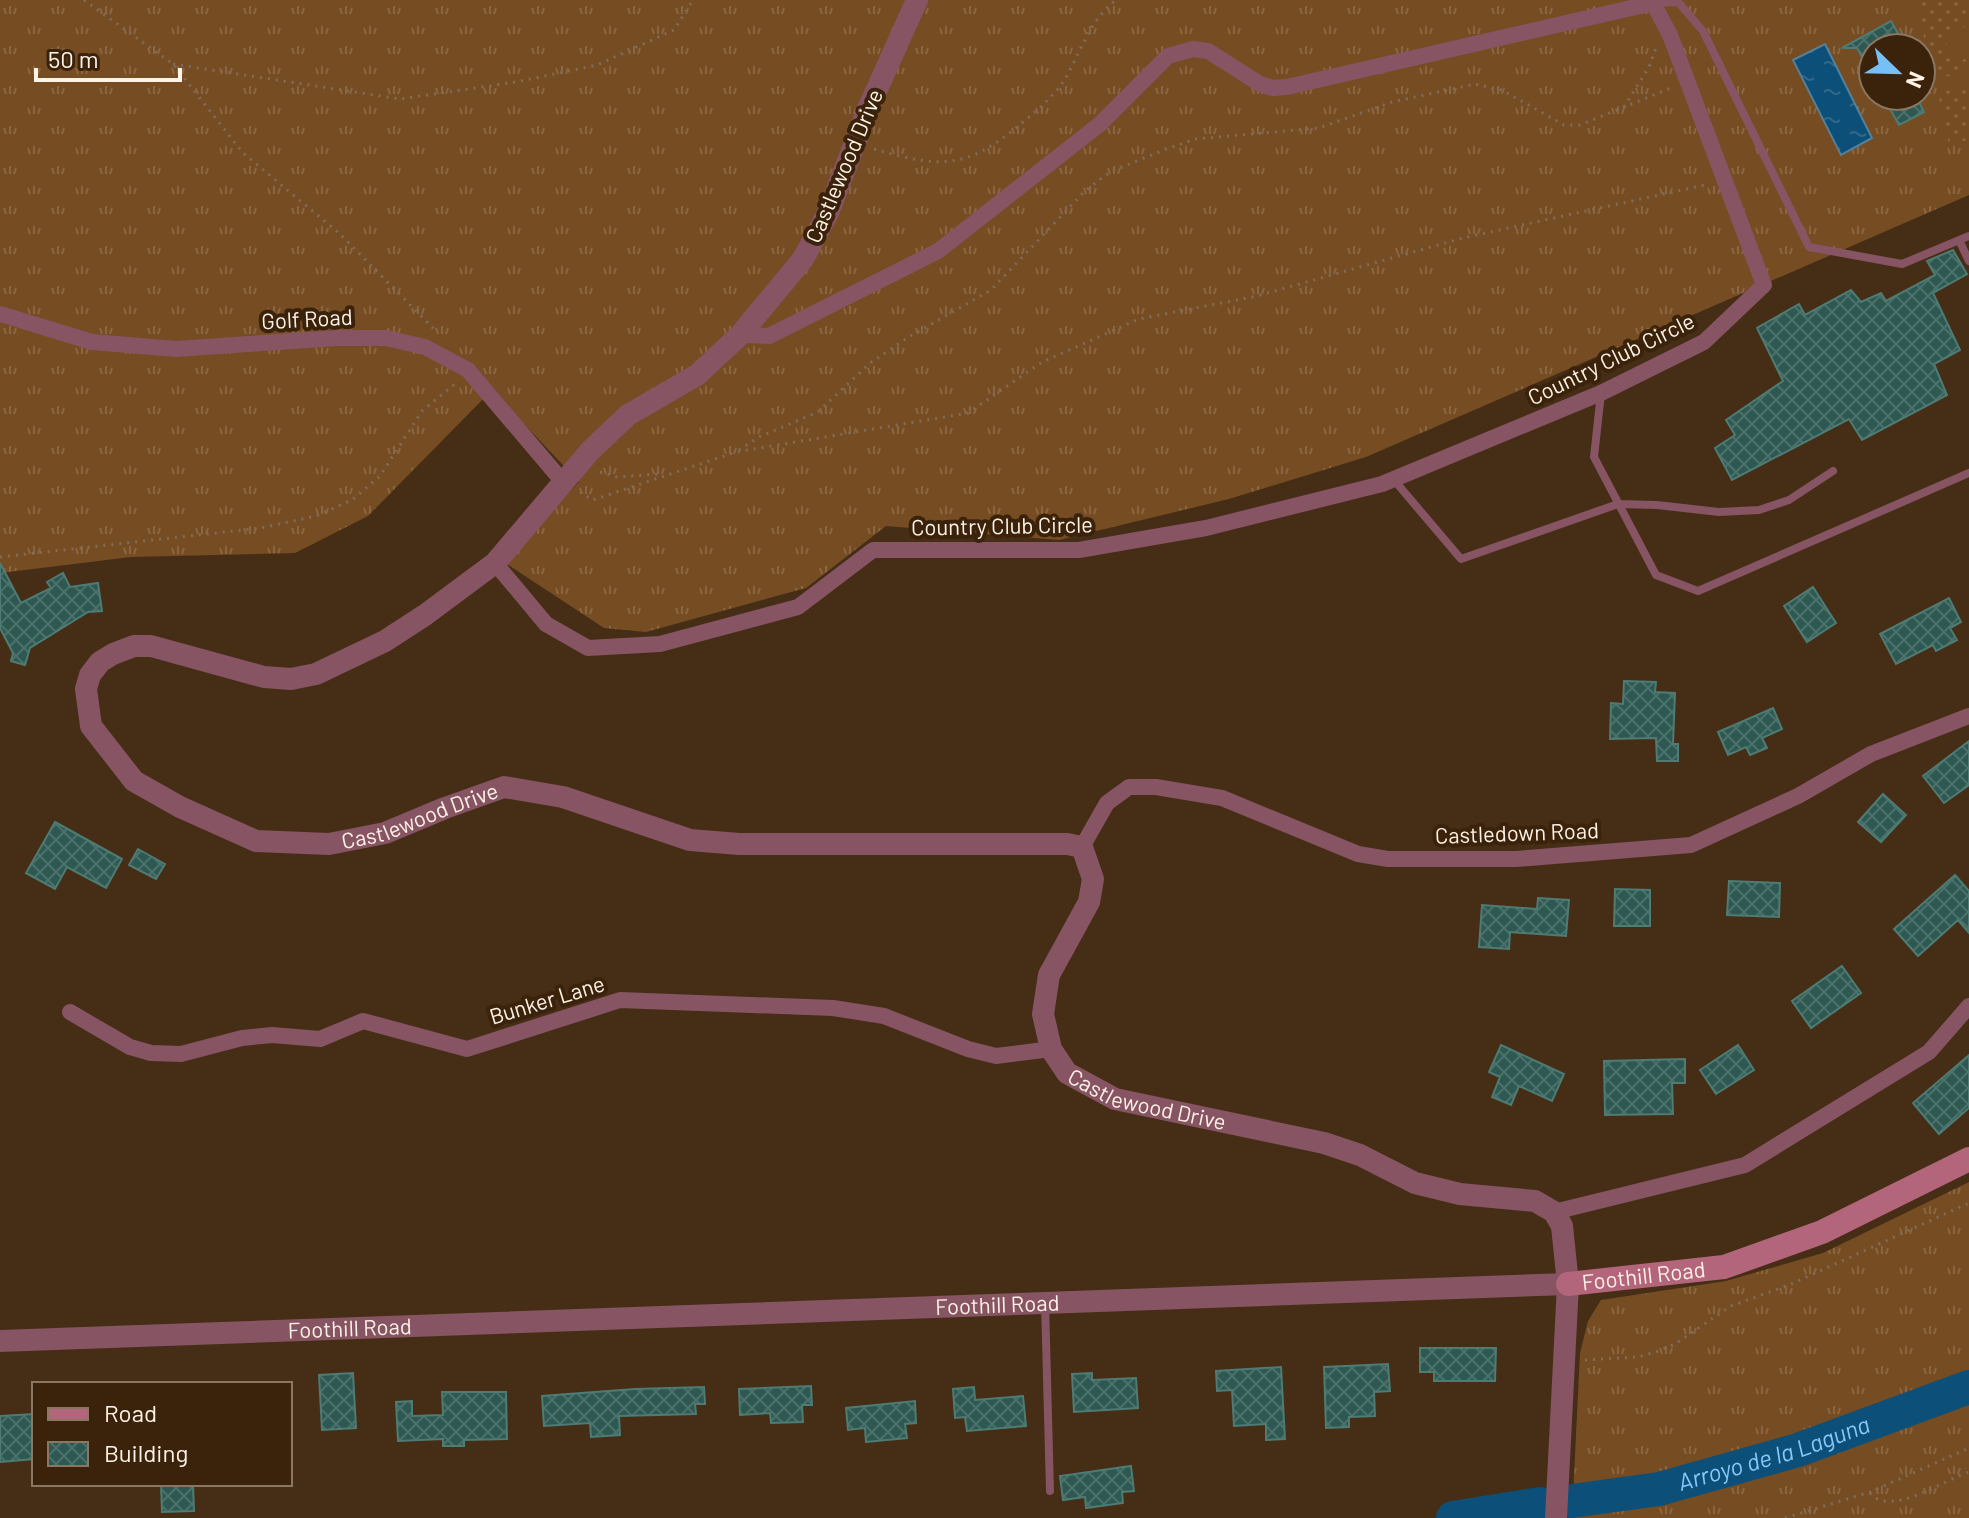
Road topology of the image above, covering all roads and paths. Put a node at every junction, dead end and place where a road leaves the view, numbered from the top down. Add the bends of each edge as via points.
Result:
1 (84, 0) edge
2 (693, 0) edge
3 (917, 0) edge
4 (1116, 0) edge
5 (1653, 3) junction
6 (1664, 24) junction
7 (173, 64) junction
8 (1688, 81) junction
9 (1624, 107) junction
10 (855, 144) junction
11 (1725, 181) junction
12 (1969, 236) edge
13 (1959, 240) junction
14 (1969, 261) edge
15 (0, 314) edge
16 (437, 333) dead end
17 (740, 335) junction
18 (470, 372) junction
19 (1601, 393) junction
20 (736, 452) junction
21 (582, 461) junction
22 (1833, 471) dead end
23 (1969, 473) edge
24 (667, 474) junction
25 (1394, 480) junction
26 (568, 483) junction
27 (1618, 504) junction
28 (0, 557) edge
29 (495, 563) junction
30 (1969, 716) edge
31 (1082, 847) junction
32 (1969, 1006) edge
33 (70, 1012) dead end
34 (1051, 1049) junction
35 (1969, 1159) edge
36 (1969, 1203) edge
37 (1554, 1212) junction
38 (1568, 1284) junction
39 (1045, 1303) junction
40 (0, 1341) edge
41 (1564, 1361) junction
42 (1969, 1448) edge
43 (1969, 1472) edge
44 (1050, 1491) dead end
45 (1870, 1492) junction
46 (1556, 1518) edge
47 (1785, 1518) edge

1 - 7 path
2 - 7 path via 674,30 597,65 400,99
3 - 10 street, Castlewood Drive
4 - 10 path via 1091,25 1052,98 997,144 946,163
5 - 6 street, Country Club Circle
5 - 13 lane via 1678,2 1703,31 1809,247 1902,264
5 - 17 street via 1287,87 1260,84 1208,51 1168,56 1100,124 938,251 769,336
6 - 8 street, Country Club Circle
6 - 9 path via 1649,67
7 - 16 path via 243,153 340,234
8 - 9 path
8 - 11 street, Country Club Circle
9 - 20 path via 1580,125 1564,125 1502,90 1475,84 1392,102 1319,128 1196,139 1166,149 1110,172 1085,191 991,290 869,364 818,412
10 - 17 street, Castlewood Drive via 803,259
11 - 19 street, Country Club Circle via 1764,285 1704,342
11 - 20 path via 1463,238 1257,296 1139,319 1042,362 968,413
12 - 13 lane
13 - 14 lane
15 - 18 street, Golf Road via 92,342 176,349 386,338 425,347
17 - 21 street, Castlewood Drive via 697,375 628,415
18 - 26 street, Golf Road
18 - 28 path via 422,411 380,476 352,500 316,516 261,528
19 - 25 street, Country Club Circle
19 - 27 lane via 1594,457
20 - 24 path
21 - 24 path via 592,470 617,477
21 - 26 street, Castlewood Drive
22 - 27 lane via 1789,500 1759,510
23 - 27 lane via 1698,591 1656,575
24 - 26 path via 593,500
25 - 27 lane via 1461,559
25 - 29 street, Country Club Circle via 1206,528 1079,550 873,550 798,607 660,644 588,648 546,624
26 - 29 street, Castlewood Drive
29 - 31 street, Castlewood Drive via 385,641 316,674 264,677 151,646 113,654 95,669 86,689 91,726 134,781 256,841 329,844 385,833 504,787 563,797 690,840
30 - 31 street, Castledown Road via 1871,754 1798,796 1691,845 1516,859 1388,859 1358,854 1222,798 1129,787 1107,803
31 - 34 street, Castlewood Drive via 1093,879 1089,902 1044,994
32 - 37 street via 1929,1052 1745,1165
33 - 34 street, Bunker Lane via 130,1047 151,1053 181,1054 272,1035 320,1039 363,1021 467,1049 620,1000 833,1008 884,1016 996,1056
34 - 37 street, Castlewood Drive via 1067,1073 1115,1099 1324,1143 1415,1183 1460,1194 1535,1201
35 - 38 main road, Foothill Road via 1822,1232 1724,1267
36 - 41 path via 1731,1306 1659,1351
37 - 38 street via 1562,1226
38 - 39 street, Foothill Road
38 - 41 street
39 - 40 street, Foothill Road
39 - 44 lane
41 - 46 street
42 - 45 path
43 - 45 path via 1922,1497 1888,1507
45 - 47 path

